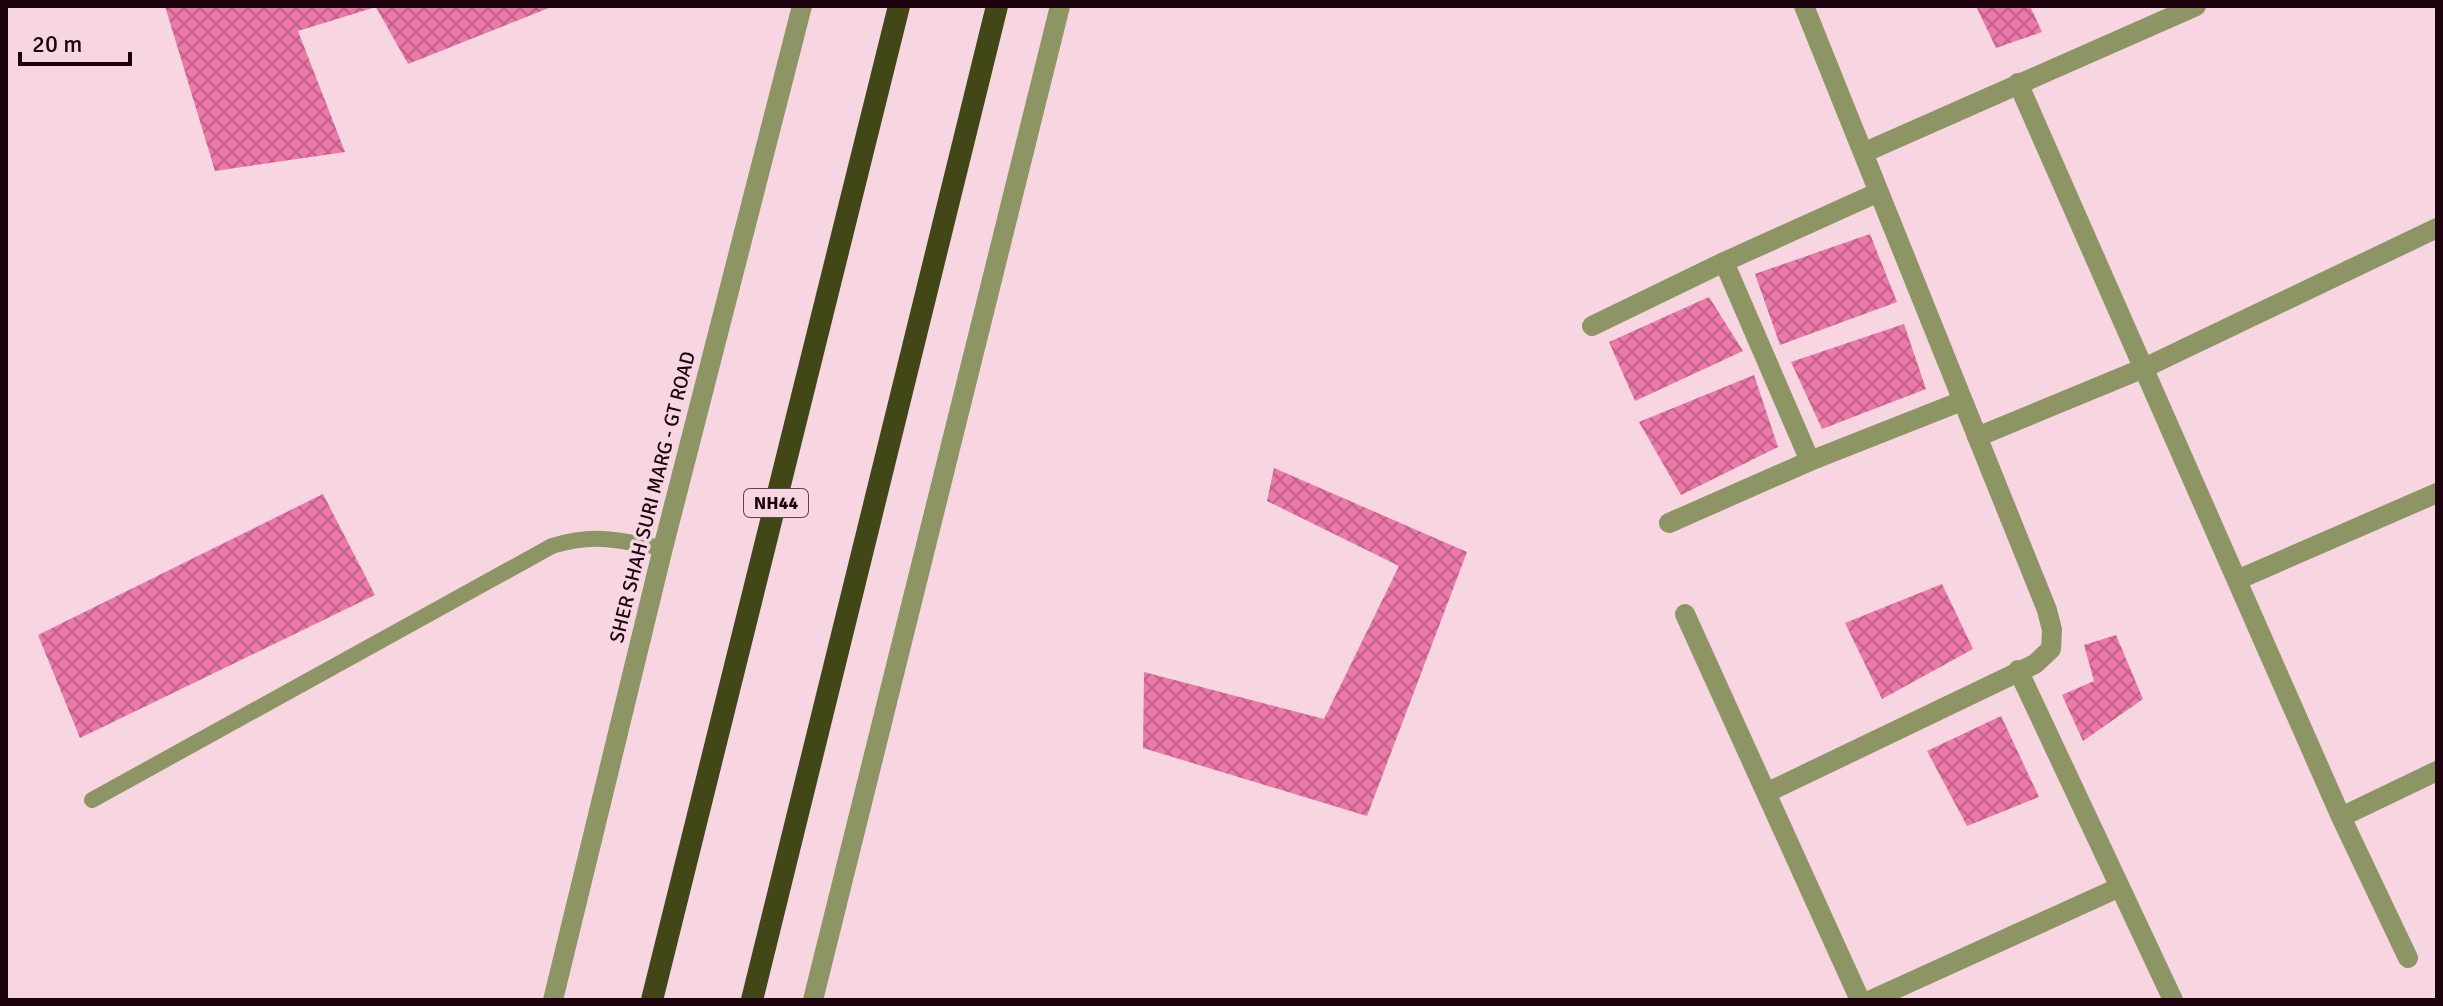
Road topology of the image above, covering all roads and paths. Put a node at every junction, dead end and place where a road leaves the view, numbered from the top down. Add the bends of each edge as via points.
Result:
1 (802, 6) edge
2 (899, 6) edge
3 (997, 6) edge
4 (1060, 6) edge
5 (1804, 6) edge
6 (2196, 6) edge
7 (2018, 83) junction
8 (1863, 153) junction
9 (1879, 192) junction
10 (2437, 228) edge
11 (1724, 262) junction
12 (1592, 326) dead end
13 (2144, 368) junction
14 (1962, 401) junction
15 (1977, 437) junction
16 (1810, 461) junction
17 (2437, 493) edge
18 (1669, 523) dead end
19 (663, 548) junction
20 (2237, 580) junction
21 (1685, 614) dead end
22 (2018, 670) junction
23 (2437, 771) edge
24 (1766, 793) junction
25 (92, 800) dead end
26 (2341, 817) junction
27 (2120, 887) junction
28 (2408, 958) dead end
29 (553, 1000) edge
30 (652, 1000) edge
31 (752, 1000) edge
32 (813, 1000) edge
33 (1860, 1000) edge
34 (1871, 1000) edge
35 (2173, 1000) edge

1 - 19 street, SHER SHAH SURI MARG - GT ROAD
2 - 30 highway, NH44
3 - 31 highway
4 - 32 street
5 - 8 street
6 - 7 street
7 - 8 street
7 - 13 street
8 - 9 street
9 - 11 street
9 - 14 street
10 - 13 street
11 - 12 street
11 - 16 street
13 - 15 street
13 - 20 street
14 - 15 street
14 - 16 street
15 - 22 street via 2052,630 2051,649 2035,664
16 - 18 street
17 - 20 street
19 - 25 lane via 597,537 552,546
19 - 29 street, SHER SHAH SURI MARG - GT ROAD
20 - 26 street
21 - 24 street
22 - 24 street
22 - 27 street
23 - 26 street
24 - 33 street
26 - 28 street
27 - 34 street
27 - 35 street

